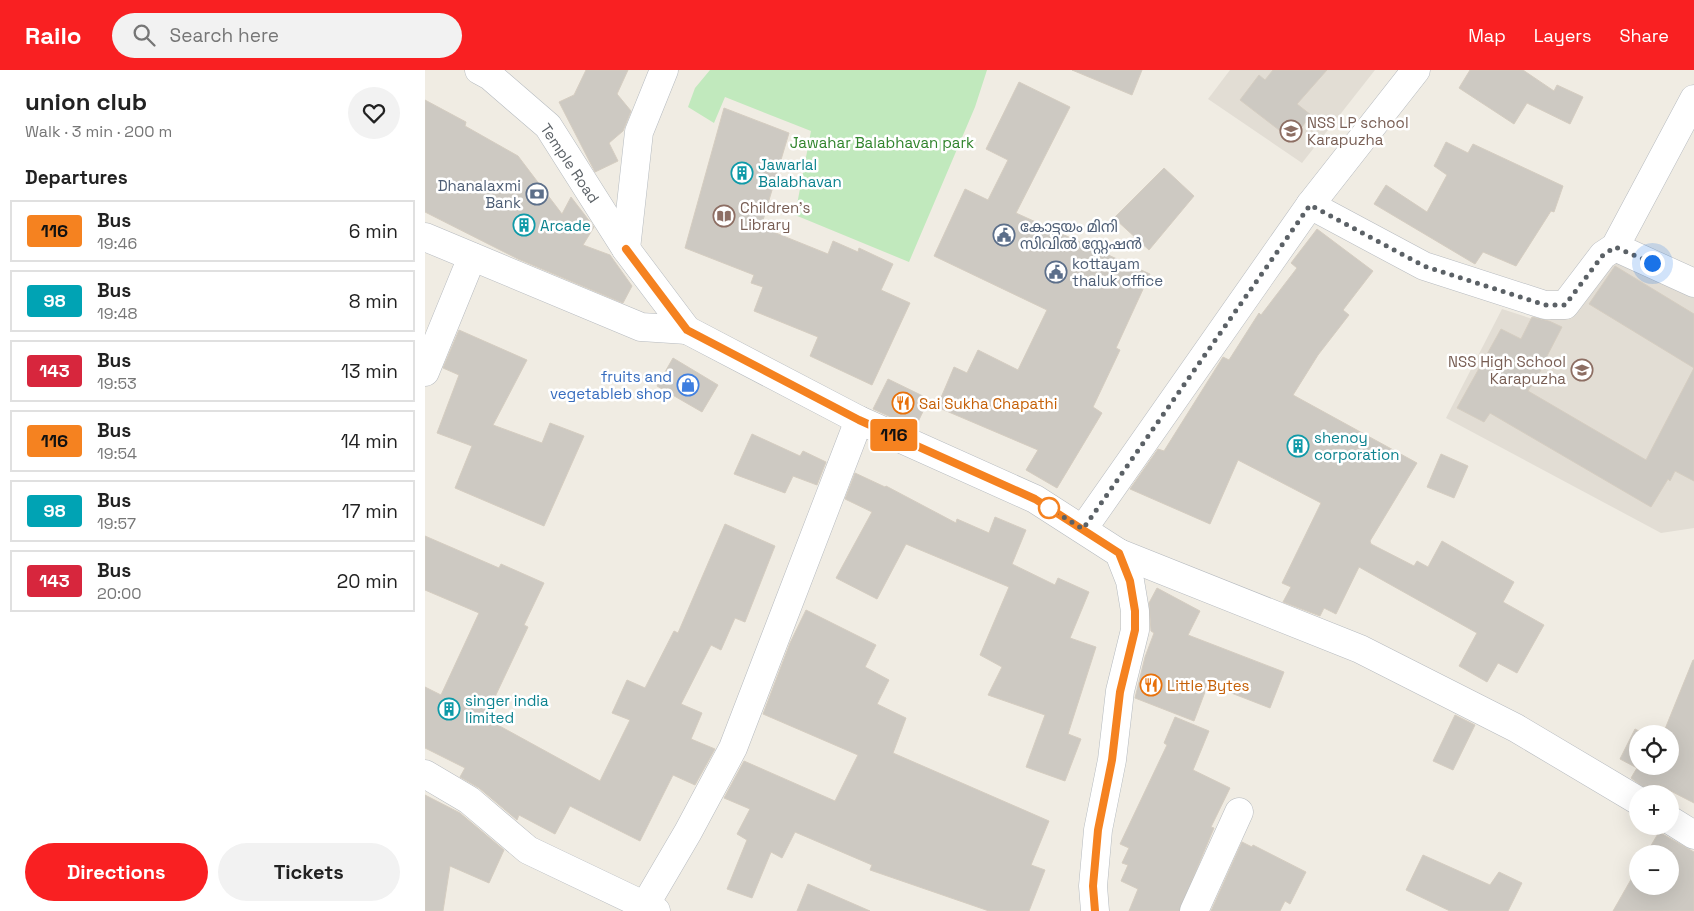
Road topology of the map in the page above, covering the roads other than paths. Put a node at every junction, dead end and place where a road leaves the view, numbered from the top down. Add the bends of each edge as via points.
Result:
1 (480, 70) edge
2 (664, 70) edge
3 (1416, 70) edge
4 (1694, 99) edge
5 (1310, 205) junction
6 (425, 237) edge
7 (1615, 247) junction
8 (626, 249) junction
9 (471, 257) junction
10 (1694, 283) edge
11 (687, 330) junction
12 (425, 372) edge
13 (859, 420) junction
14 (1083, 529) junction
15 (1119, 553) junction
16 (425, 774) edge
17 (1629, 795) edge
18 (1239, 812) dead end
19 (1679, 826) edge
20 (1694, 835) edge
21 (650, 909) edge
22 (1095, 911) edge
23 (1194, 911) edge

1 - 8 street, Temple Road via 548,126
2 - 8 street via 639,132
3 - 5 street
4 - 7 street
5 - 7 street via 1424,266 1545,305 1565,305 1603,255
5 - 14 street
6 - 9 street
7 - 10 street
8 - 11 street, Temple Road
9 - 11 street via 641,327
9 - 12 street
11 - 13 street
13 - 14 street via 1035,499
13 - 21 street via 733,748
14 - 15 street
15 - 17 street via 1360,649 1516,728
15 - 22 street via 1130,581 1135,630 1120,692 1112,760 1098,830 1093,886
16 - 21 street via 469,800 529,850
18 - 23 street
19 - 20 street

